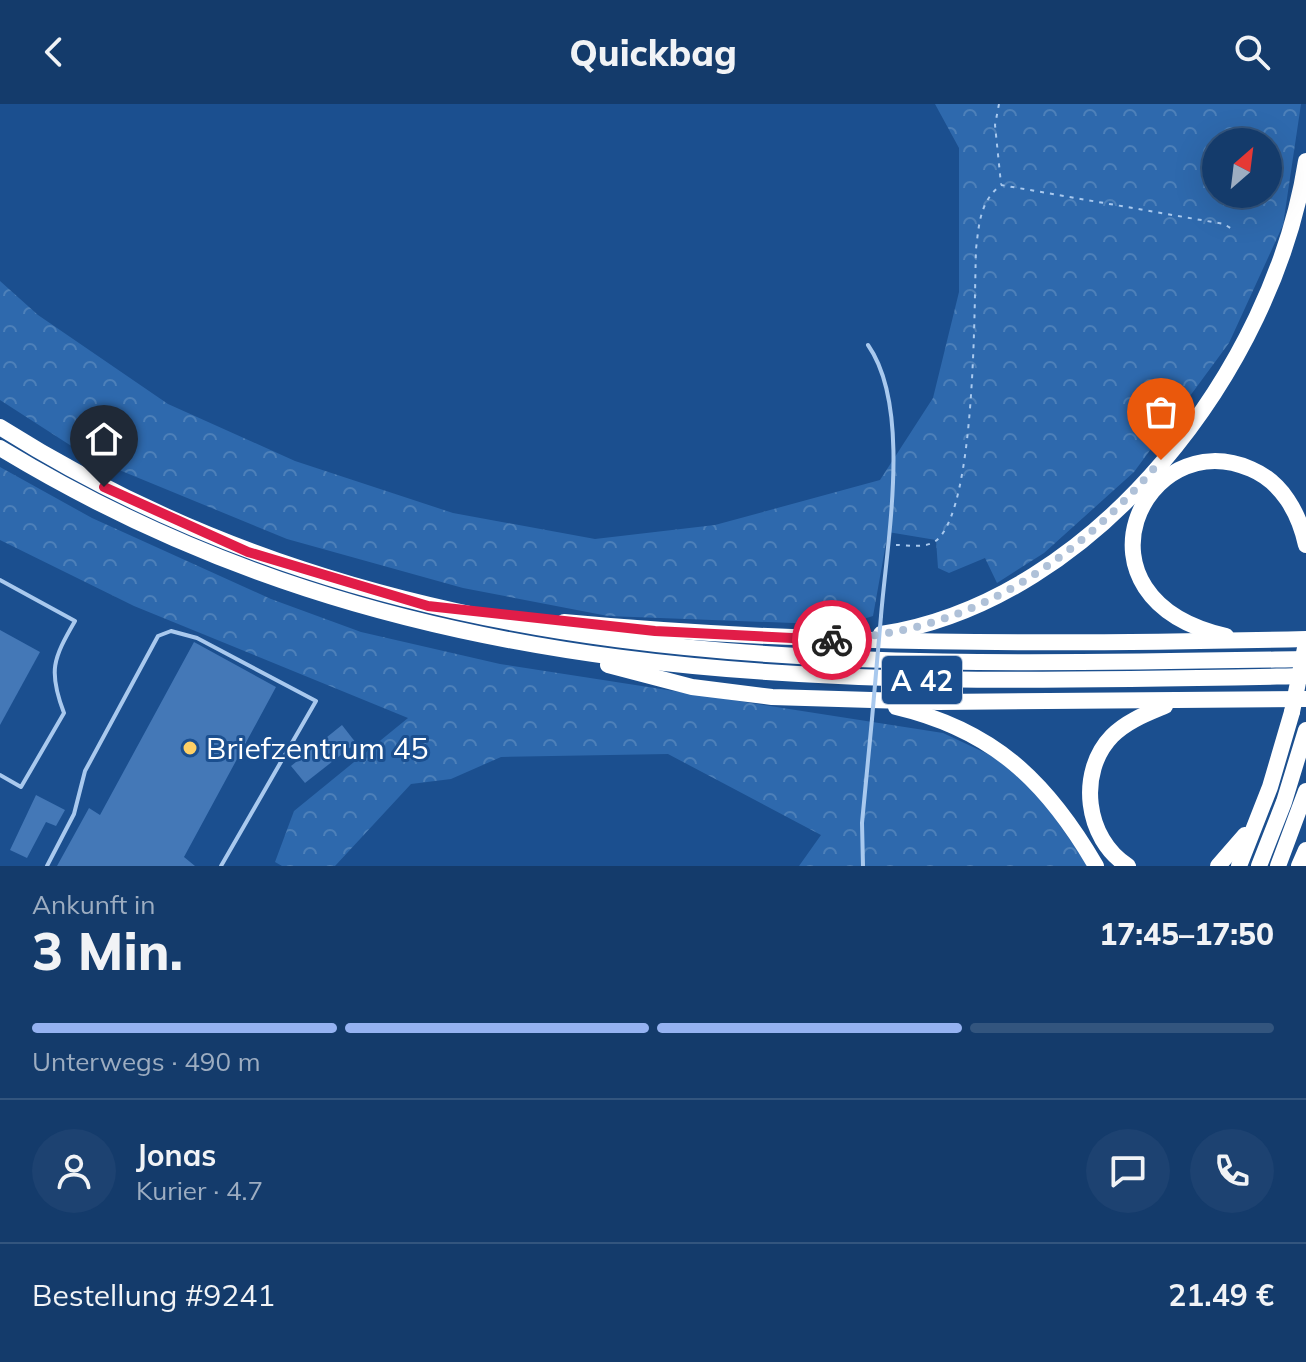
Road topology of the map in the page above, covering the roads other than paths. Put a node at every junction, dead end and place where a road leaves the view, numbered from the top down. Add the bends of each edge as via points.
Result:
1 (1306, 161) edge
2 (868, 345) dead end
3 (0, 427) edge
4 (0, 448) edge
5 (1306, 545) edge
6 (0, 580) edge
7 (428, 606) junction
8 (1251, 640) junction
9 (843, 641) junction
10 (1306, 641) edge
11 (540, 648) junction
12 (1306, 659) edge
13 (1306, 676) edge
14 (860, 699) junction
15 (1306, 699) edge
16 (1175, 702) junction
17 (1306, 730) edge
18 (0, 775) edge
19 (1306, 791) edge
20 (1258, 817) junction
21 (1306, 850) edge
22 (47, 866) edge
23 (221, 866) edge
24 (863, 866) edge
25 (1096, 866) edge
26 (1128, 866) edge
27 (1218, 866) edge
28 (1239, 866) edge
29 (1259, 866) edge
30 (1278, 866) edge
31 (1299, 866) edge

1 - 9 highway via 1286,247 1260,311 1213,393 1144,481 1069,551 994,600 915,628
2 - 24 lane, bridge via 883,373 895,466 862,823
3 - 7 highway, A 42 via 85,477 188,527 309,573
4 - 11 highway, A 42 via 117,514 240,567 367,610
5 - 8 highway via 1294,509 1280,489 1239,463 1215,460 1180,470 1151,491 1133,536 1141,583 1155,603 1186,623
6 - 18 lane via 75,621 53,658 55,689 64,713 21,787
7 - 9 highway via 655,631
7 - 12 highway, A 42 via 559,632 788,657 947,663
8 - 9 highway
8 - 10 highway
10 - 20 highway, bridge via 1292,712
11 - 13 highway, A 42 via 680,666 947,681
11 - 14 highway via 692,687 772,697
14 - 16 highway
14 - 25 highway via 940,721 1003,755 1034,778 1071,823
15 - 16 highway
16 - 26 highway via 1127,723 1097,758 1090,780 1095,826 1107,847
17 - 29 highway
19 - 30 highway
20 - 27 highway
20 - 28 highway
21 - 31 highway
22 - 23 lane via 74,814 85,771 142,661 158,636 171,631 197,638 316,701

